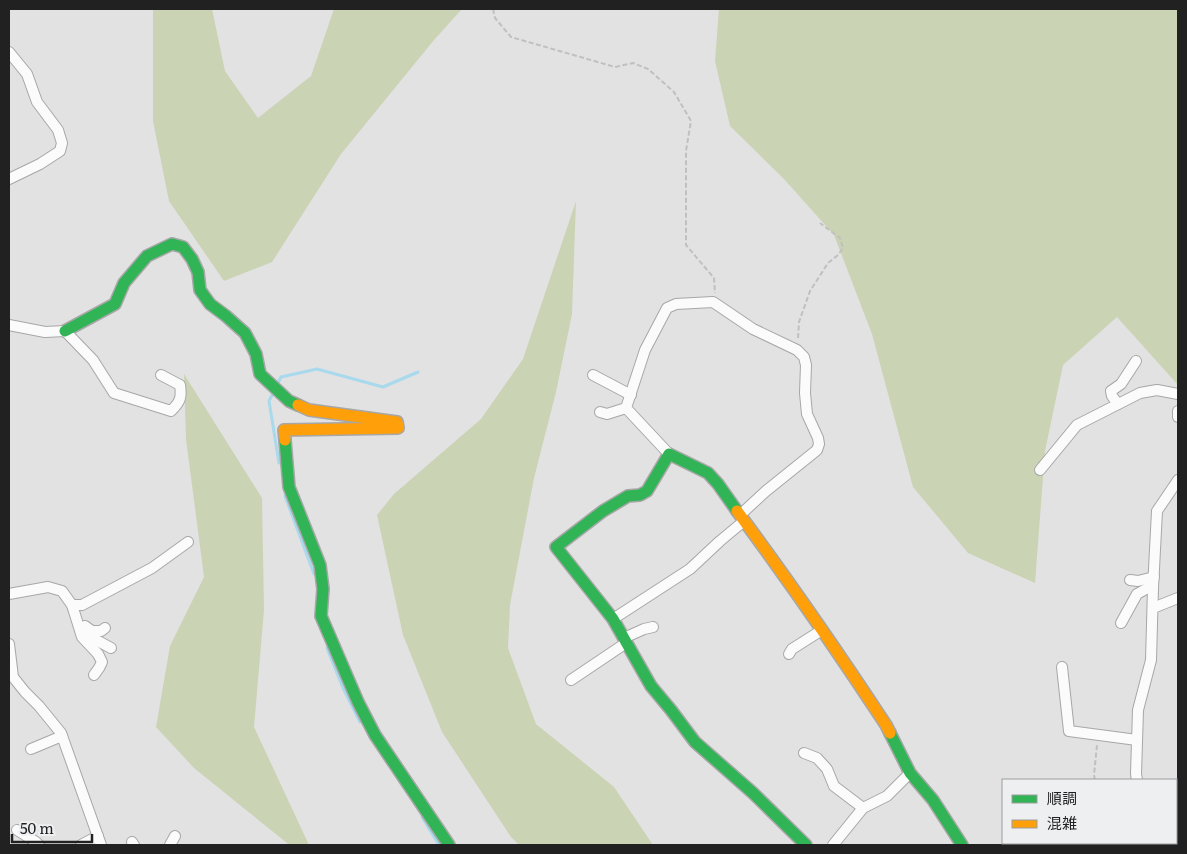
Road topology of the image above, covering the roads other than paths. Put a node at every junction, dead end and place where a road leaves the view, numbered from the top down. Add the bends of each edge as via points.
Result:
1 (9, 52) edge
2 (9, 179) edge
3 (9, 325) edge
4 (66, 331) junction
5 (1136, 361) dead end
6 (161, 375) dead end
7 (593, 375) dead end
8 (630, 394) junction
9 (1178, 394) edge
10 (1118, 404) junction
11 (626, 408) junction
12 (1178, 411) edge
13 (600, 412) dead end
14 (1178, 417) edge
15 (669, 454) junction
16 (1040, 470) dead end
17 (1178, 480) edge
18 (742, 518) junction
19 (188, 542) dead end
20 (1130, 580) dead end
21 (1154, 581) junction
22 (9, 594) edge
23 (1178, 598) edge
24 (72, 605) junction
25 (1153, 608) junction
26 (613, 619) junction
27 (1122, 623) dead end
28 (78, 625) junction
29 (653, 627) dead end
30 (105, 628) dead end
31 (822, 630) junction
32 (625, 640) junction
33 (9, 644) edge
34 (111, 648) dead end
35 (789, 654) dead end
36 (1062, 667) dead end
37 (94, 675) dead end
38 (10, 678) edge
39 (572, 680) dead end
40 (62, 736) junction
41 (1137, 740) junction
42 (31, 749) dead end
43 (804, 754) dead end
44 (910, 773) junction
45 (1137, 779) edge
46 (863, 808) junction
47 (18, 830) dead end
48 (175, 836) dead end
49 (92, 842) edge
50 (39, 845) edge
51 (170, 845) edge
52 (449, 845) edge
53 (806, 845) edge
54 (833, 845) edge
55 (962, 845) edge

1 - 2 street via 27,74 37,102 58,130 62,143 60,151
3 - 4 street via 45,332
4 - 6 street via 93,360 114,394 171,411 182,396 180,385
4 - 52 street via 115,304 124,283 147,256 172,244 184,247 198,272 200,290 210,304 245,334 256,354 260,374 289,401 310,410 397,422 398,428 284,430 289,487 320,565 323,589 321,616 358,702 374,735
5 - 10 street via 1121,384 1111,391
7 - 8 street
8 - 11 street
8 - 18 street via 645,350 667,308 676,304 713,302 753,329 797,350 806,365 808,414 819,444 817,450 766,491
9 - 10 street via 1157,390 1140,393
10 - 16 street via 1077,425
11 - 13 street via 607,414
11 - 15 street
12 - 14 street
15 - 18 street via 708,473
15 - 26 street via 647,491 628,496 603,511 556,547
17 - 21 street via 1158,510
18 - 26 street via 690,569
18 - 31 street
19 - 24 street via 152,568 82,605
20 - 21 street
21 - 25 street
21 - 27 street via 1137,594
22 - 24 street via 48,587 62,591
23 - 25 street
24 - 28 street
25 - 41 street via 1151,660 1138,710
26 - 32 street
28 - 30 street via 92,631
28 - 34 street
28 - 37 street via 82,637 102,662
29 - 32 street
31 - 35 street
31 - 44 street via 886,725
32 - 39 street
32 - 53 street via 651,686 695,742
33 - 38 street
36 - 41 street via 1069,731
38 - 40 street via 40,706
40 - 42 street
40 - 49 street
41 - 45 street
43 - 46 street via 817,758 828,769 834,786
44 - 46 street via 887,796
44 - 55 street via 933,800
46 - 54 street
47 - 50 street
48 - 51 street

